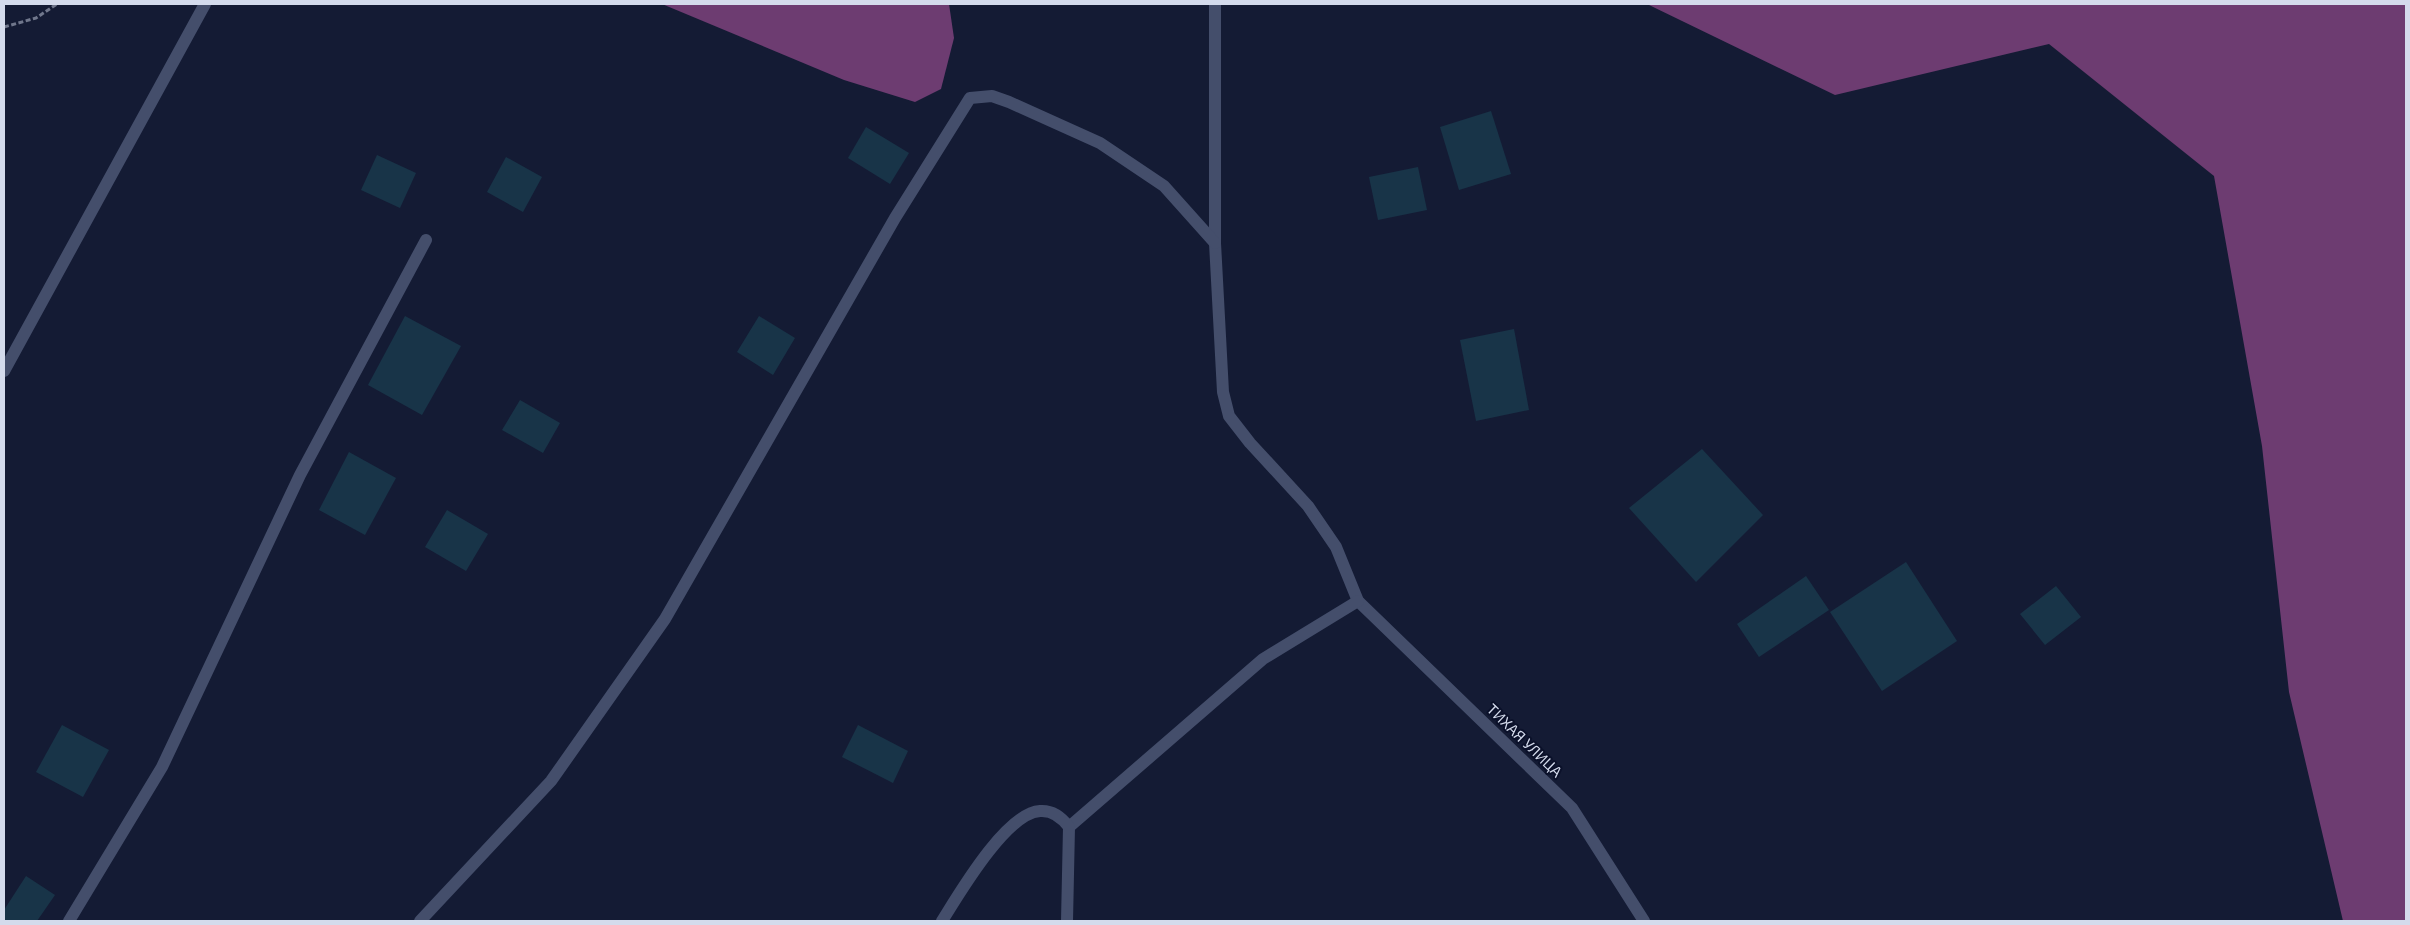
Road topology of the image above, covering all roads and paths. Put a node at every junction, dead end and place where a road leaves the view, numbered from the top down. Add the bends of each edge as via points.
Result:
1 (57, 4) edge
2 (205, 4) edge
3 (1215, 4) edge
4 (4, 27) edge
5 (426, 240) dead end
6 (1215, 243) junction
7 (4, 371) edge
8 (1358, 602) junction
9 (1069, 828) junction
10 (69, 921) edge
11 (420, 921) edge
12 (942, 921) edge
13 (1067, 921) edge
14 (1644, 921) edge

1 - 4 path via 36,18
2 - 7 street
3 - 6 street
5 - 10 street via 300,474 162,767
6 - 8 street via 1223,392 1229,416 1308,506 1336,546
6 - 11 street via 1164,186 1100,143 992,96 970,98 895,218 665,619 551,781
8 - 9 street via 1262,660
8 - 14 street, ТИХАЯ УЛИЦА via 1572,808
9 - 12 street via 1053,813 1041,810 1028,814 976,867
9 - 13 street

